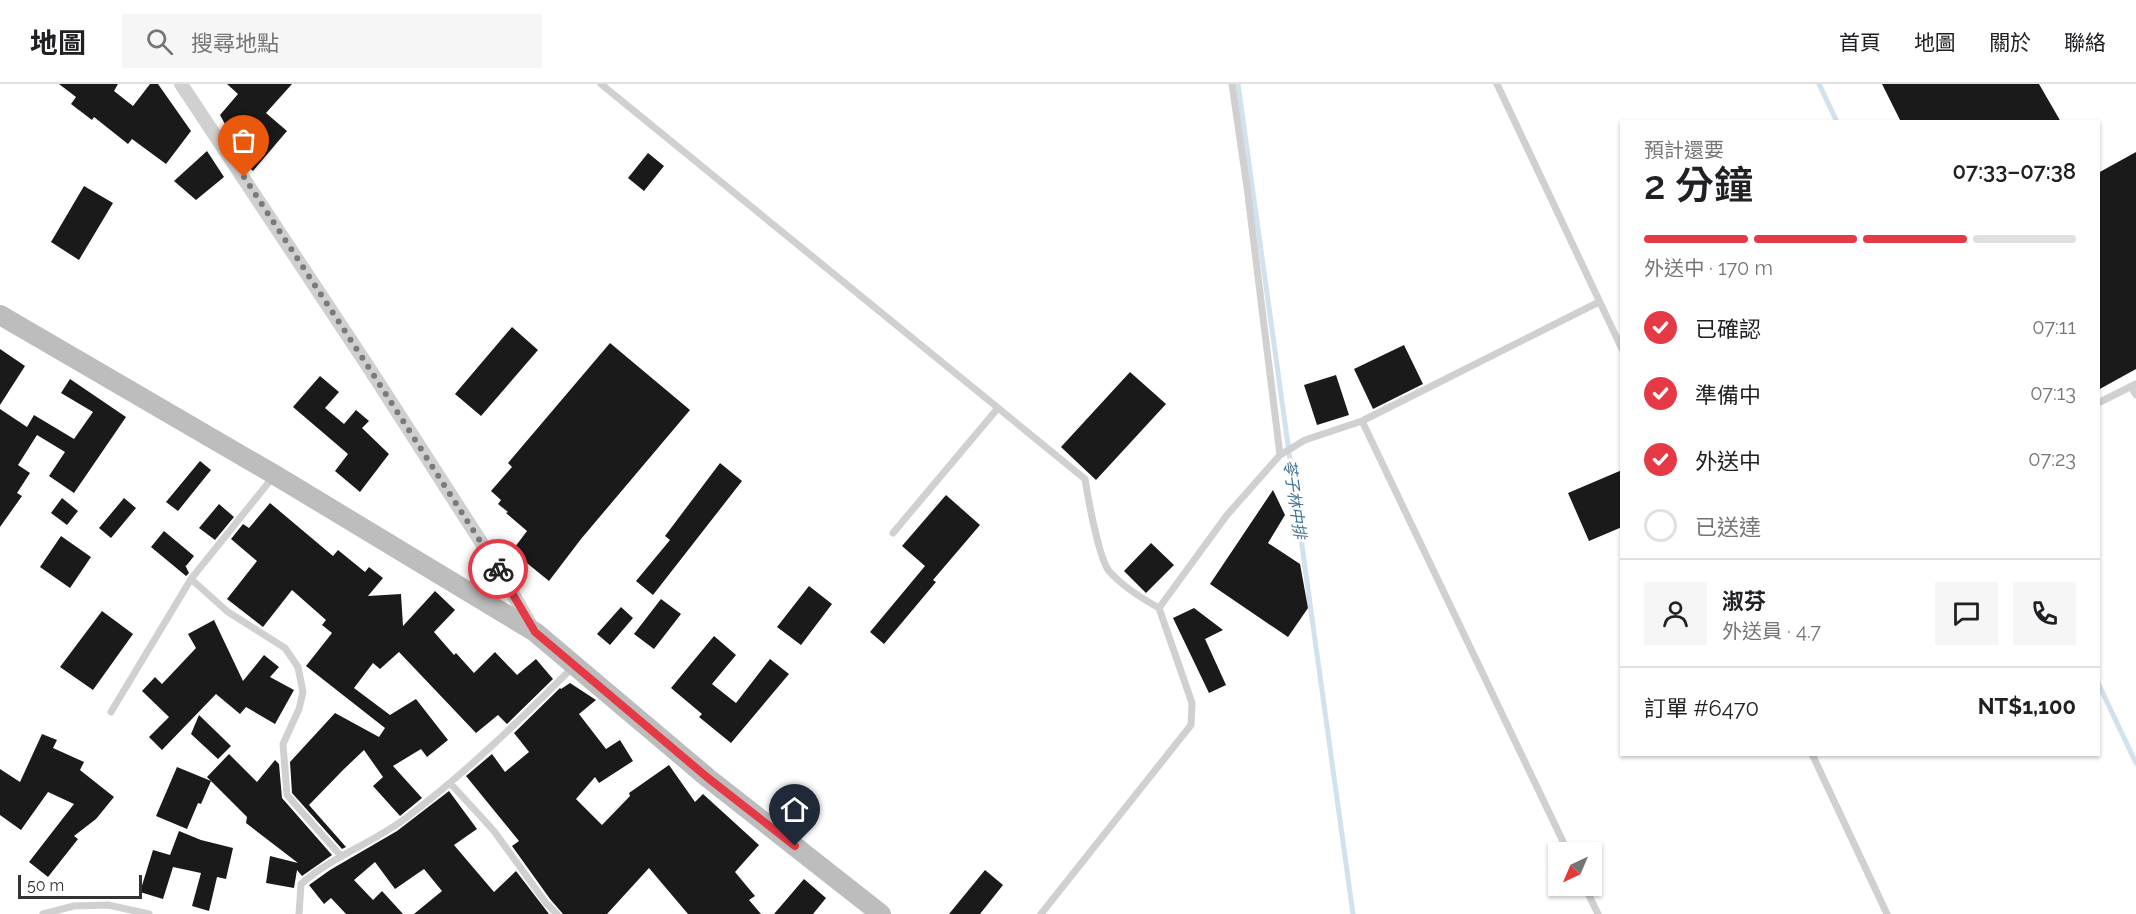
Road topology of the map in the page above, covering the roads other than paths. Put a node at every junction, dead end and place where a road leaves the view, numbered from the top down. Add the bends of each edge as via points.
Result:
1 (181, 84) edge
2 (601, 84) edge
3 (1232, 84) edge
4 (1497, 84) edge
5 (1599, 302) junction
6 (0, 315) edge
7 (1620, 346) edge
8 (2134, 386) edge
9 (2136, 396) edge
10 (2100, 402) edge
11 (998, 408) junction
12 (1362, 421) junction
13 (1282, 453) junction
14 (275, 475) junction
15 (893, 533) dead end
16 (191, 579) junction
17 (1159, 608) junction
18 (535, 632) junction
19 (575, 665) junction
20 (111, 712) dead end
21 (1813, 756) edge
22 (450, 783) junction
23 (1563, 842) edge
24 (340, 855) junction
25 (1589, 896) edge
26 (43, 914) edge
27 (149, 914) edge
28 (299, 914) edge
29 (557, 914) edge
30 (881, 914) edge
31 (1041, 914) edge
32 (1598, 914) edge
33 (1887, 914) edge

1 - 18 street via 371,371
2 - 11 lane
3 - 13 lane
4 - 5 lane
5 - 7 lane
5 - 12 lane
6 - 14 street
8 - 9 lane
8 - 10 lane
11 - 15 lane
11 - 17 lane via 1085,479 1090,511 1108,569 1134,594
12 - 13 lane via 1305,440
12 - 23 lane
13 - 17 lane via 1227,515
14 - 16 lane
14 - 18 street
16 - 20 lane
16 - 24 lane via 228,612 285,648 298,667 303,692 283,744 286,795
17 - 31 lane via 1192,703 1191,725
18 - 19 street
19 - 22 lane via 495,745
19 - 30 street via 708,778
21 - 33 lane
22 - 24 lane via 404,820
22 - 29 lane via 494,831
24 - 28 lane via 301,884
25 - 32 lane
26 - 27 lane via 74,906 108,905

